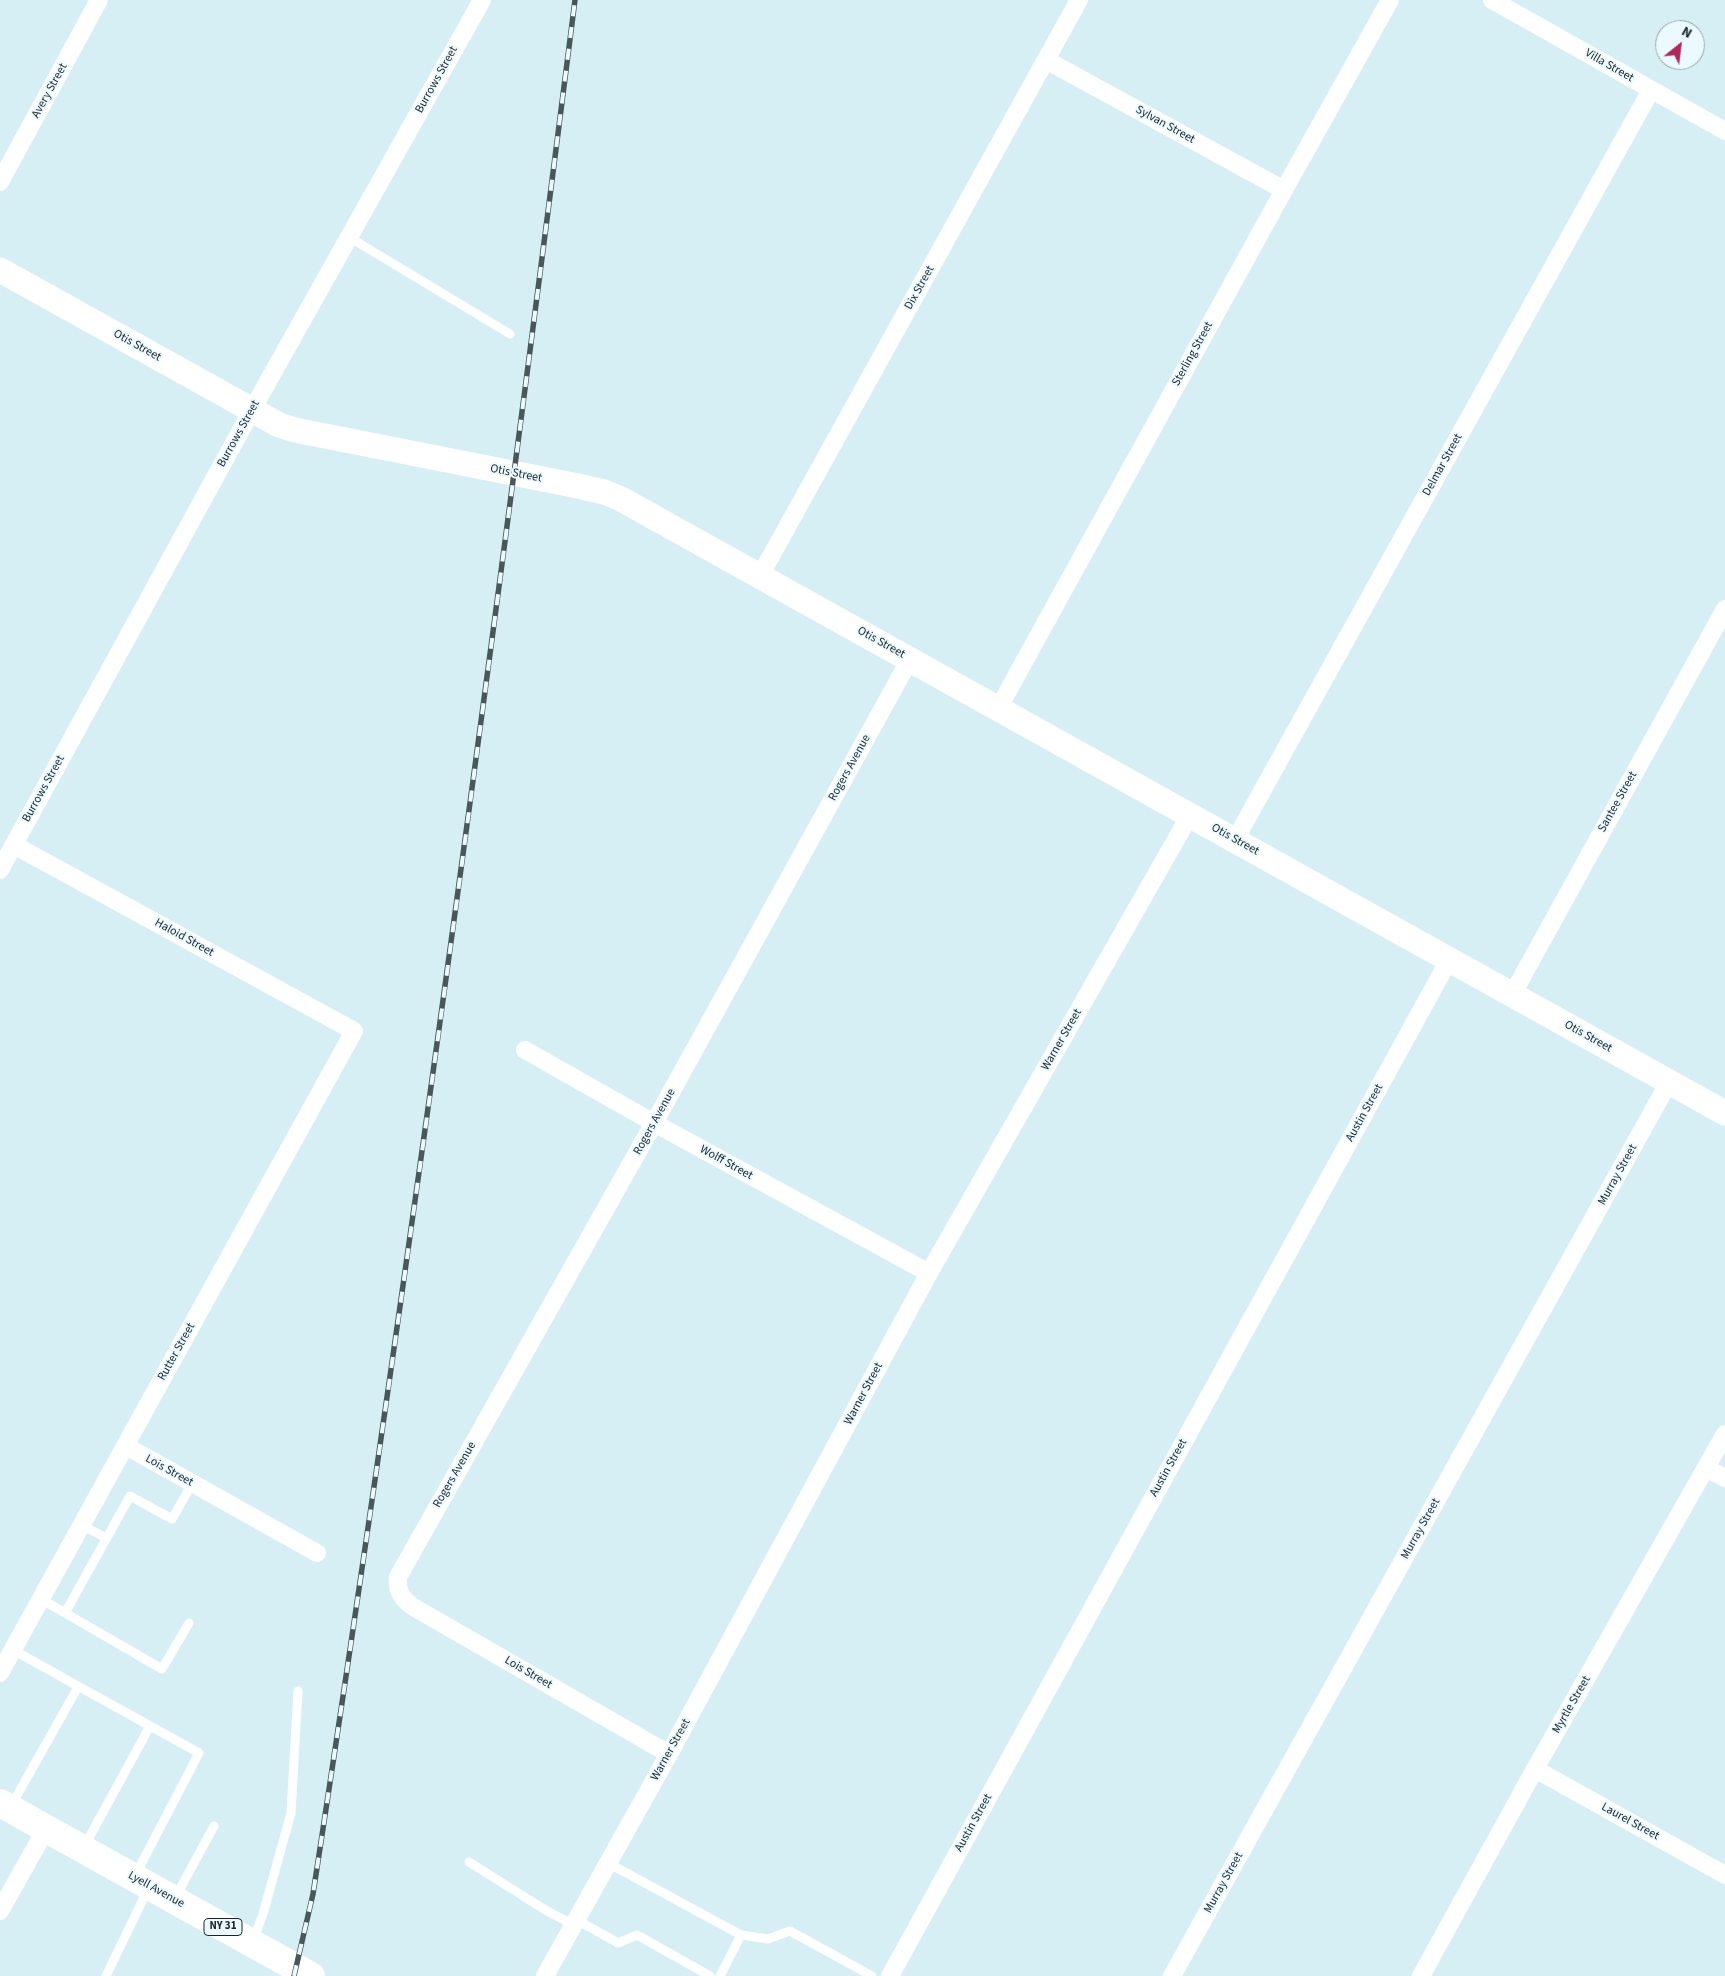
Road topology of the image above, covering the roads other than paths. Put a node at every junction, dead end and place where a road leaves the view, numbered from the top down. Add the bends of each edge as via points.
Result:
1 (99, 0) edge
2 (482, 0) edge
3 (1079, 0) edge
4 (1390, 0) edge
5 (1492, 0) edge
6 (1046, 60) junction
7 (1651, 90) junction
8 (1725, 131) edge
9 (0, 182) edge
10 (1284, 190) junction
11 (349, 237) junction
12 (0, 270) edge
13 (510, 334) dead end
14 (252, 410) junction
15 (760, 576) junction
16 (1725, 610) edge
17 (910, 659) junction
18 (998, 709) junction
19 (1190, 815) junction
20 (1235, 840) junction
21 (14, 845) junction
22 (0, 870) edge
23 (1449, 960) junction
24 (1512, 995) junction
25 (354, 1031) joint
26 (524, 1050) dead end
27 (1669, 1082) junction
28 (1725, 1114) edge
29 (654, 1123) junction
30 (929, 1273) junction
31 (1725, 1434) edge
32 (126, 1446) junction
33 (1706, 1468) junction
34 (1725, 1478) edge
35 (192, 1484) junction
36 (82, 1526) junction
37 (106, 1538) junction
38 (317, 1553) dead end
39 (397, 1583) joint
40 (41, 1599) junction
41 (65, 1613) junction
42 (189, 1623) dead end
43 (13, 1650) junction
44 (0, 1673) edge
45 (78, 1687) junction
46 (298, 1691) dead end
47 (150, 1726) junction
48 (670, 1754) junction
49 (1536, 1769) junction
50 (5, 1806) edge
51 (214, 1826) dead end
52 (46, 1829) junction
53 (83, 1849) junction
54 (468, 1862) dead end
55 (608, 1863) junction
56 (1725, 1875) edge
57 (142, 1882) junction
58 (174, 1900) junction
59 (0, 1911) edge
60 (576, 1922) junction
61 (741, 1935) junction
62 (252, 1943) junction
63 (106, 1976) edge
64 (311, 1976) edge
65 (545, 1976) edge
66 (710, 1976) edge
67 (720, 1976) edge
68 (872, 1976) edge
69 (890, 1976) edge
70 (1172, 1976) edge
71 (1421, 1976) edge

1 - 9 street, Avery Street
2 - 11 street, Burrows Street
3 - 6 street, Dix Street
4 - 10 street, Sterling Street
5 - 7 street, Villa Street
6 - 10 street, Sylvan Street
6 - 15 street, Dix Street
7 - 8 street, Villa Street
7 - 20 street, Delmar Street
10 - 18 street, Sterling Street
11 - 13 lane
11 - 14 street, Burrows Street
12 - 14 street, Otis Street
14 - 15 street, Otis Street via 295,430 604,492
14 - 21 street, Burrows Street
15 - 17 street, Otis Street
16 - 24 street, Santee Street
17 - 18 street, Otis Street
17 - 29 street, Rogers Avenue
18 - 19 street, Otis Street
19 - 20 street, Otis Street
19 - 30 street, Warner Street
20 - 23 street, Otis Street
21 - 22 street, Burrows Street
21 - 25 street, Haloid Street
23 - 24 street, Otis Street
23 - 69 street, Austin Street
24 - 27 street, Otis Street
25 - 32 street, Rutter Street
26 - 29 street, Wolff Street
27 - 28 street, Otis Street
27 - 70 street, Murray Street
29 - 30 street, Wolff Street
29 - 39 street, Rogers Avenue
30 - 48 street, Warner Street
31 - 33 street, Myrtle Street
32 - 35 street, Lois Street
32 - 36 street, Rutter Street
33 - 34 street
33 - 49 street, Myrtle Street
35 - 37 lane via 172,1520 130,1496
35 - 38 street, Lois Street
36 - 37 lane
36 - 40 street, Rutter Street
37 - 41 lane
39 - 48 street, Lois Street via 404,1600 415,1608
40 - 41 lane
40 - 43 street, Rutter Street
41 - 42 lane via 162,1669
43 - 44 street, Rutter Street
43 - 45 lane
45 - 47 lane
45 - 50 lane
46 - 62 lane via 291,1813
47 - 53 lane
47 - 57 lane via 199,1753
48 - 55 street, Warner Street
49 - 56 street, Laurel Street
49 - 71 street, Myrtle Street
50 - 52 main road, Lyell Avenue / NY 31
51 - 58 lane
52 - 53 main road, Lyell Avenue / NY 31
52 - 59 street
53 - 57 main road, Lyell Avenue / NY 31
54 - 60 lane via 547,1911
55 - 60 street, Warner Street
55 - 61 lane
57 - 58 main road, Lyell Avenue / NY 31
57 - 63 lane
58 - 62 main road, Lyell Avenue / NY 31
60 - 65 street, Warner Street
60 - 66 lane via 618,1942 637,1935
61 - 67 lane
61 - 68 lane via 768,1939 790,1931
62 - 64 main road, Lyell Avenue / NY 31

